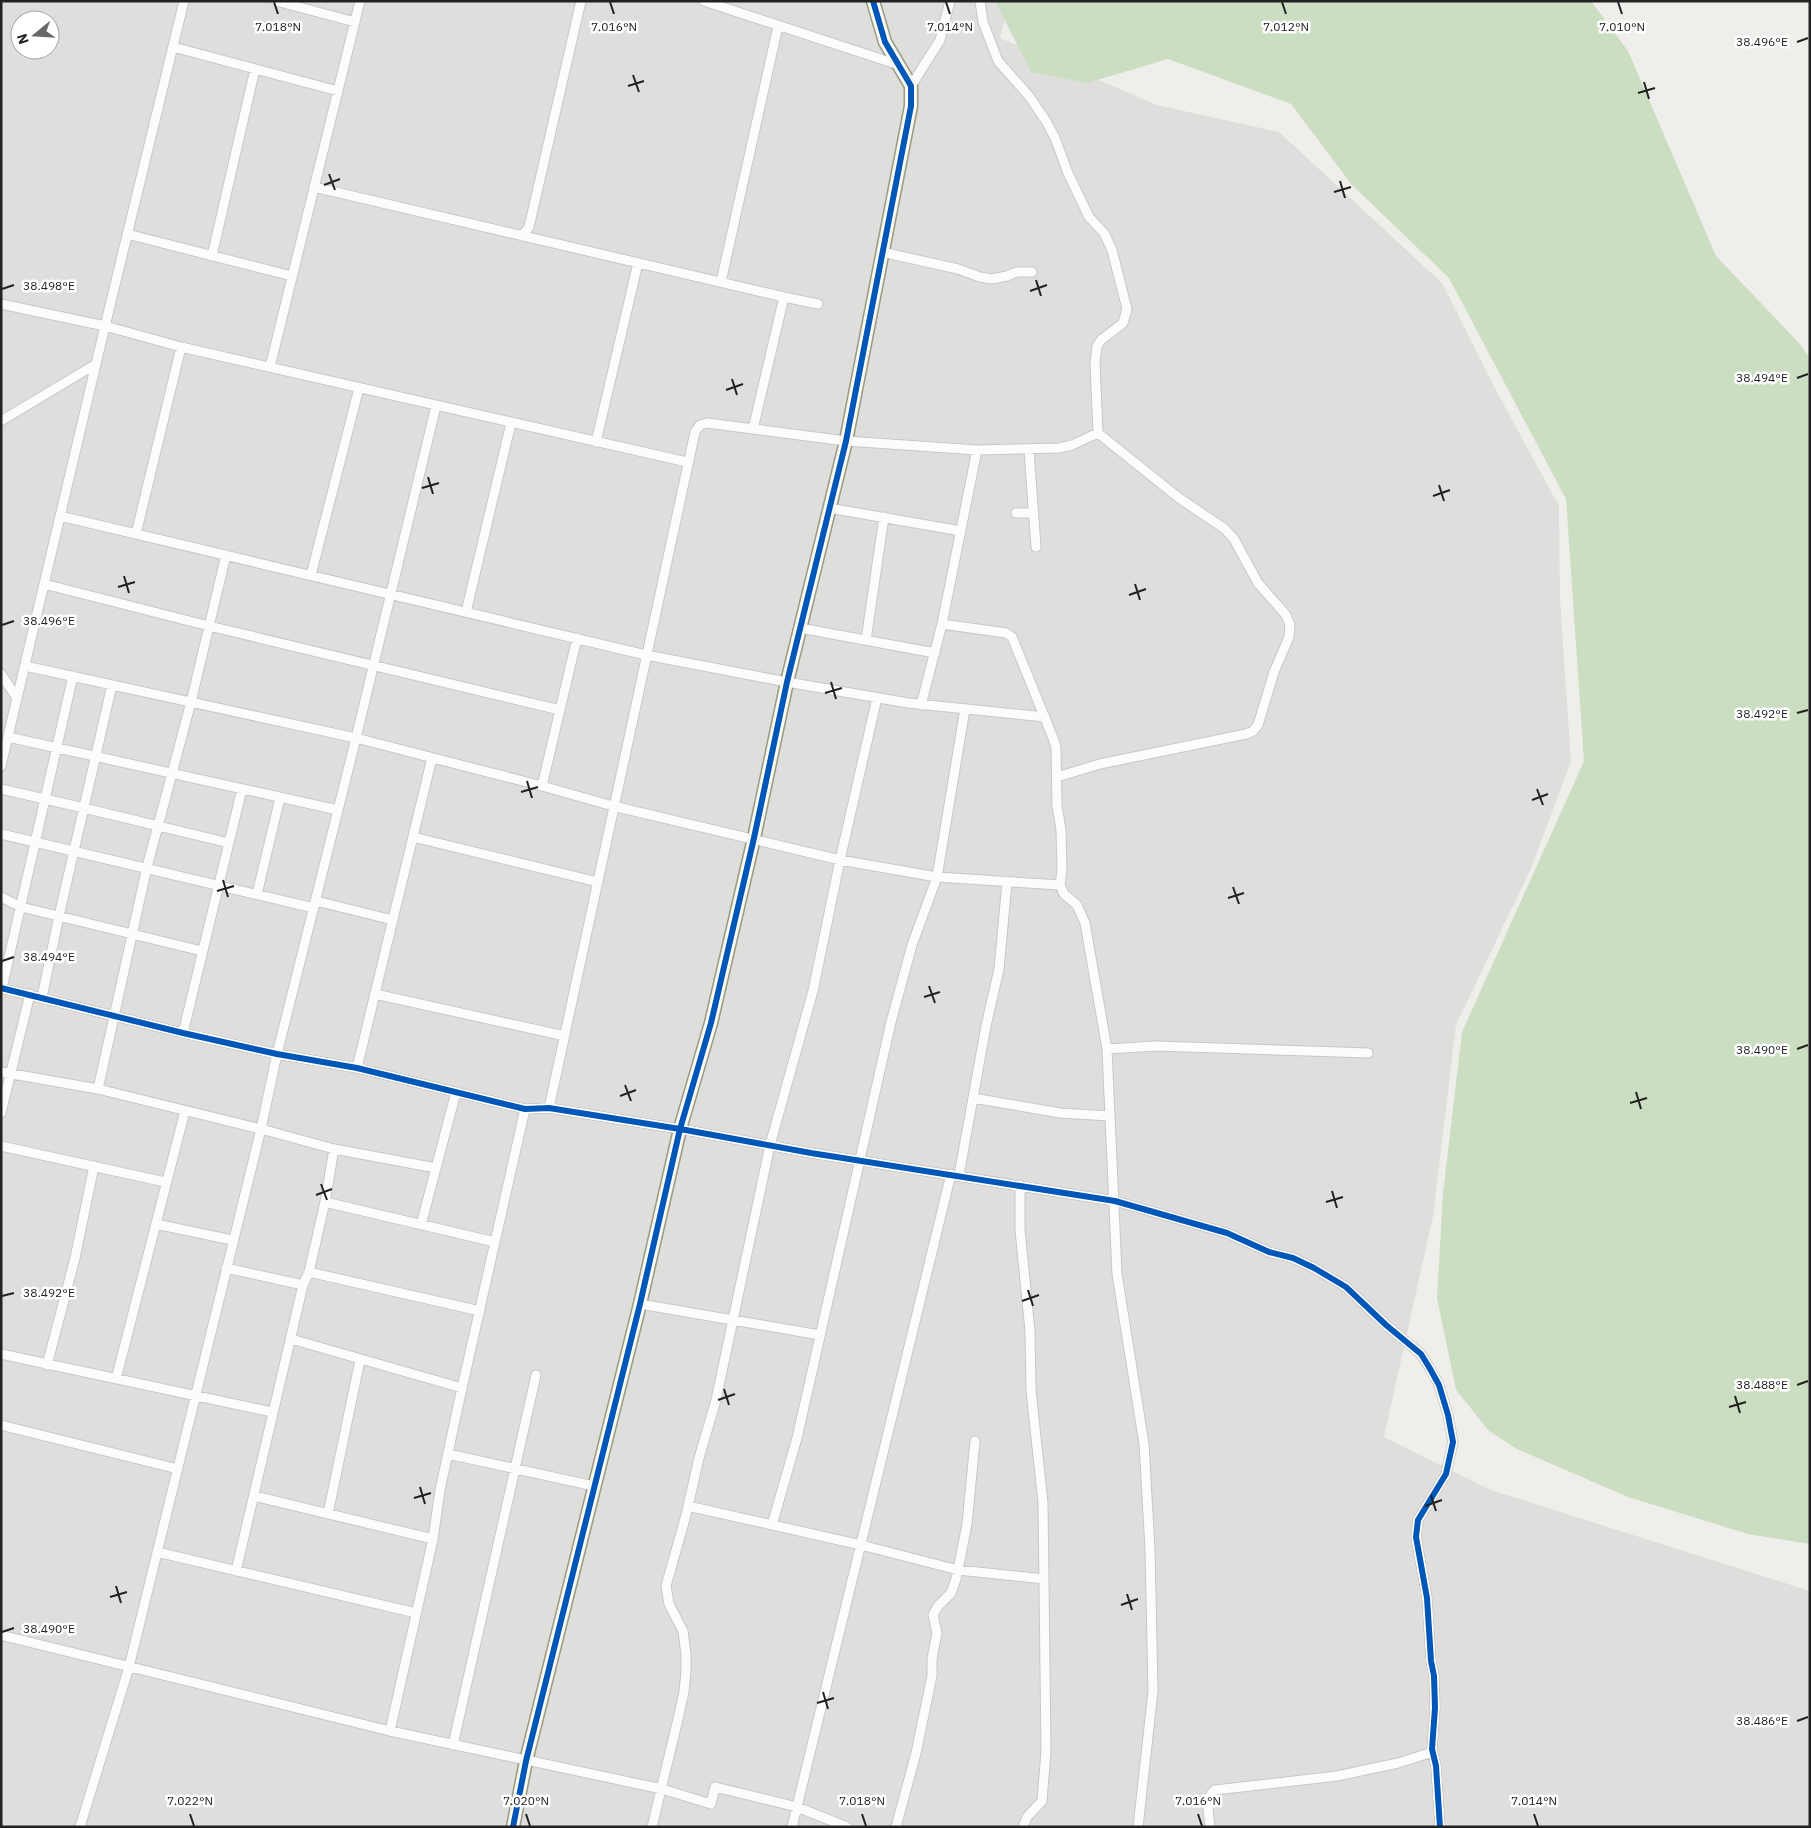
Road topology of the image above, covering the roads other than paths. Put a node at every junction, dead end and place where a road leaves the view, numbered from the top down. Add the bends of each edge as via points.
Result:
1 (184, 1) edge
2 (276, 1) edge
3 (360, 1) edge
4 (581, 1) edge
5 (704, 1) edge
6 (873, 1) edge
7 (950, 1) edge
8 (980, 1) edge
9 (355, 22) junction
10 (778, 26) junction
11 (173, 47) junction
12 (899, 66) junction
13 (254, 69) junction
14 (911, 86) junction
15 (338, 91) junction
16 (314, 187) junction
17 (127, 234) junction
18 (522, 236) junction
19 (882, 252) junction
20 (212, 256) junction
21 (638, 263) junction
22 (1032, 272) dead end
23 (292, 276) junction
24 (721, 282) junction
25 (784, 296) junction
26 (1, 304) edge
27 (818, 304) dead end
28 (105, 326) junction
29 (181, 347) junction
30 (96, 364) junction
31 (270, 367) junction
32 (359, 388) junction
33 (436, 406) junction
34 (1, 421) edge
35 (511, 423) junction
36 (754, 429) junction
37 (1098, 433) junction
38 (846, 441) junction
39 (596, 442) junction
40 (977, 450) junction
41 (1029, 450) junction
42 (687, 462) junction
43 (829, 508) junction
44 (1033, 512) junction
45 (1016, 513) dead end
46 (60, 516) junction
47 (884, 517) junction
48 (961, 530) junction
49 (136, 534) junction
50 (1036, 547) dead end
51 (226, 555) junction
52 (311, 575) junction
53 (44, 584) junction
54 (390, 594) junction
55 (466, 612) junction
56 (942, 624) junction
57 (209, 626) junction
58 (800, 628) junction
59 (577, 638) junction
60 (866, 640) junction
61 (934, 653) junction
62 (646, 654) junction
63 (373, 665) junction
64 (25, 666) junction
65 (1, 674) edge
66 (73, 676) junction
67 (787, 682) junction
68 (112, 685) junction
69 (17, 698) junction
70 (877, 698) junction
71 (191, 702) junction
72 (921, 704) junction
73 (965, 709) junction
74 (560, 710) junction
75 (1045, 717) junction
76 (8, 737) junction
77 (356, 738) junction
78 (57, 748) junction
79 (95, 756) junction
80 (432, 758) junction
81 (1, 766) edge
82 (172, 773) junction
83 (1057, 777) junction
84 (542, 786) junction
85 (1, 789) edge
86 (242, 789) junction
87 (280, 798) junction
88 (45, 799) junction
89 (613, 806) junction
90 (84, 808) junction
91 (338, 810) junction
92 (158, 826) junction
93 (1, 834) edge
94 (413, 837) junction
95 (754, 838) junction
96 (36, 841) junction
97 (229, 843) junction
98 (74, 850) junction
99 (840, 860) junction
100 (147, 867) junction
101 (937, 877) junction
102 (598, 882) junction
103 (1006, 882) junction
104 (218, 885) junction
105 (1060, 885) junction
106 (257, 894) junction
107 (1, 897) edge
108 (315, 904) junction
109 (21, 907) junction
110 (58, 916) junction
111 (393, 920) junction
112 (133, 934) junction
113 (202, 951) junction
114 (2, 988) edge
115 (30, 994) junction
116 (375, 994) junction
117 (42, 998) junction
118 (114, 1016) junction
119 (183, 1034) junction
120 (565, 1036) junction
121 (1106, 1049) junction
122 (1368, 1053) dead end
123 (277, 1054) junction
124 (357, 1068) junction
125 (6, 1074) edge
126 (98, 1089) junction
127 (456, 1092) junction
128 (972, 1098) junction
129 (550, 1108) junction
130 (525, 1109) junction
131 (185, 1111) junction
132 (1, 1113) edge
133 (1110, 1116) junction
134 (261, 1129) junction
135 (680, 1129) junction
136 (770, 1145) junction
137 (1, 1146) edge
138 (334, 1150) junction
139 (859, 1160) junction
140 (94, 1166) junction
141 (436, 1168) junction
142 (955, 1175) junction
143 (166, 1182) junction
144 (1020, 1185) junction
145 (1115, 1201) junction
146 (325, 1202) junction
147 (156, 1224) junction
148 (421, 1225) junction
149 (232, 1240) junction
150 (495, 1242) junction
151 (226, 1268) junction
152 (309, 1272) junction
153 (303, 1285) junction
154 (640, 1304) junction
155 (480, 1312) junction
156 (734, 1320) junction
157 (820, 1335) junction
158 (291, 1339) junction
159 (1, 1354) edge
160 (360, 1360) junction
161 (47, 1365) junction
162 (536, 1375) dead end
163 (116, 1379) junction
164 (462, 1388) junction
165 (195, 1396) junction
166 (272, 1412) junction
167 (1, 1425) edge
168 (975, 1441) dead end
169 (448, 1454) junction
170 (178, 1469) junction
171 (516, 1469) junction
172 (594, 1486) junction
173 (254, 1496) junction
174 (688, 1506) junction
175 (328, 1514) junction
176 (772, 1525) junction
177 (433, 1539) junction
178 (860, 1545) junction
179 (157, 1552) junction
180 (958, 1570) junction
181 (236, 1571) junction
182 (1044, 1579) junction
183 (416, 1614) junction
184 (1, 1635) edge
185 (129, 1667) junction
186 (390, 1731) junction
187 (453, 1745) junction
188 (1433, 1752) junction
189 (526, 1761) junction
190 (662, 1789) junction
191 (797, 1807) junction
192 (80, 1827) edge
193 (513, 1827) edge
194 (652, 1827) edge
195 (792, 1827) edge
196 (848, 1827) edge
197 (896, 1827) edge
198 (1023, 1827) edge
199 (1138, 1827) edge
200 (1210, 1827) edge
201 (1440, 1827) edge

1 - 11 street
2 - 9 street
3 - 9 street
4 - 18 street via 529,227
5 - 10 street
6 - 12 street via 885,42
7 - 14 street via 940,40
8 - 37 street via 983,22 998,61 1046,121 1089,217 1104,233 1112,250 1127,309 1123,324 1097,346
9 - 15 street
10 - 12 street
10 - 24 street
11 - 13 street
11 - 17 street
12 - 14 street
13 - 15 street
13 - 20 street
14 - 19 street via 911,106
15 - 16 street
16 - 18 street
16 - 23 street
17 - 20 street
17 - 28 street
18 - 21 street
19 - 22 street via 986,278
19 - 38 street
20 - 23 street
21 - 24 street
21 - 39 street
23 - 31 street
24 - 25 street
25 - 27 street
25 - 36 street
26 - 28 street
28 - 29 street
28 - 30 street
29 - 31 street
29 - 49 street
30 - 34 street
30 - 46 street
31 - 32 street
32 - 33 street
32 - 52 street
33 - 35 street
33 - 54 street
35 - 39 street
35 - 55 street
36 - 38 street
36 - 42 street via 707,423 700,425 694,432
37 - 41 street via 1072,445
37 - 83 street via 1234,539 1258,583 1286,615 1290,625 1289,637 1274,672 1258,725 1253,731 1100,764
38 - 40 street
38 - 43 street
39 - 42 street
40 - 41 street
40 - 48 street
41 - 44 street
42 - 62 street
43 - 47 street
43 - 58 street
44 - 45 street
44 - 50 street
46 - 49 street
46 - 53 street
47 - 48 street
47 - 60 street
48 - 56 street
49 - 51 street
51 - 52 street
51 - 57 street
52 - 54 street
53 - 57 street
53 - 64 street
54 - 55 street
54 - 63 street
55 - 59 street
56 - 61 street
56 - 75 street via 1006,633 1012,637
57 - 63 street
57 - 71 street
58 - 60 street
58 - 67 street
59 - 62 street
59 - 74 street
60 - 61 street
61 - 72 street
62 - 67 street
62 - 89 street
63 - 74 street
63 - 77 street
64 - 66 street
64 - 69 street
65 - 69 street
66 - 68 street
66 - 78 street
67 - 70 street
67 - 95 street
68 - 71 street
68 - 79 street
69 - 76 street
70 - 72 street
70 - 99 street
71 - 77 street
71 - 82 street
72 - 73 street
73 - 75 street
73 - 101 street
74 - 84 street
75 - 83 street via 1056,747
76 - 78 street
76 - 81 street
77 - 80 street
77 - 91 street
78 - 79 street
78 - 88 street
79 - 82 street
79 - 90 street
80 - 84 street
80 - 94 street
82 - 86 street
82 - 92 street
83 - 105 street via 1061,830
84 - 89 street
85 - 88 street
86 - 87 street
86 - 97 street
87 - 91 street
87 - 106 street
88 - 90 street
88 - 96 street
89 - 95 street
89 - 102 street
90 - 92 street
90 - 98 street
91 - 108 street
92 - 97 street
92 - 100 street
93 - 96 street
94 - 102 street
94 - 111 street
95 - 99 street
95 - 135 street via 712,1023
96 - 98 street
96 - 109 street
97 - 104 street
98 - 100 street
98 - 110 street
99 - 101 street
99 - 136 street via 813,991
100 - 104 street
100 - 112 street
101 - 103 street
101 - 139 street via 912,945
102 - 120 street
103 - 105 street
103 - 128 street via 998,969
104 - 106 street
104 - 113 street
105 - 121 street via 1064,894 1077,905 1085,924
106 - 108 street
107 - 109 street
108 - 111 street
108 - 123 street
109 - 110 street
109 - 114 street
110 - 112 street
110 - 117 street
111 - 116 street
112 - 113 street
112 - 118 street
113 - 119 street
114 - 115 street
115 - 117 street
115 - 125 street
116 - 120 street
116 - 124 street
117 - 118 street
118 - 119 street
118 - 126 street
119 - 123 street
120 - 129 street
121 - 122 street via 1155,1046
121 - 133 street
123 - 124 street
123 - 134 street
124 - 127 street
125 - 126 street
125 - 132 street
126 - 131 street
127 - 130 street
127 - 141 street
128 - 133 street via 1060,1113
128 - 142 street
129 - 130 street
129 - 135 street
130 - 150 street
131 - 134 street
131 - 143 street
133 - 145 street
134 - 138 street
134 - 149 street
135 - 136 street
135 - 154 street
136 - 139 street
136 - 156 street
137 - 140 street
138 - 141 street
138 - 146 street
139 - 142 street
139 - 157 street
140 - 143 street
140 - 161 street
141 - 148 street
142 - 144 street
142 - 178 street
143 - 147 street
144 - 145 street
144 - 182 street via 1031,1390 1042,1486
145 - 188 street via 1228,1233 1314,1268 1346,1287 1421,1354 1429,1367 1439,1385 1453,1442 1446,1474 1418,1520 1416,1537 1427,1598 1434,1676
145 - 199 street via 1118,1274 1144,1444 1150,1548 1152,1690
146 - 148 street
146 - 152 street
147 - 149 street
147 - 163 street
148 - 150 street
149 - 151 street
150 - 155 street
151 - 153 street
151 - 165 street
152 - 153 street
152 - 155 street
153 - 158 street
154 - 156 street
154 - 172 street
155 - 164 street
156 - 157 street
156 - 174 street
157 - 176 street via 797,1438
158 - 160 street
158 - 166 street
159 - 161 street
160 - 164 street
160 - 175 street
161 - 163 street
162 - 171 street
163 - 165 street
164 - 169 street
165 - 166 street
165 - 170 street
166 - 173 street
167 - 170 street
168 - 180 street
169 - 171 street
169 - 177 street
170 - 179 street
171 - 172 street
171 - 187 street
172 - 189 street
173 - 175 street
173 - 181 street
174 - 176 street
174 - 190 street via 666,1586 669,1604 683,1631 686,1662 684,1692
175 - 177 street
176 - 178 street
177 - 183 street
178 - 180 street
178 - 191 street
179 - 181 street
179 - 185 street
180 - 182 street
180 - 197 street via 951,1593 933,1615 937,1633 932,1676
181 - 183 street
182 - 198 street via 1044,1792 1042,1801 1027,1817
183 - 186 street
184 - 185 street
185 - 186 street
185 - 192 street
186 - 187 street
187 - 189 street
188 - 200 street via 1337,1776 1215,1790 1208,1804
188 - 201 street
189 - 190 street
189 - 193 street
190 - 191 street via 711,1804 715,1787
190 - 194 street
191 - 195 street
191 - 196 street

